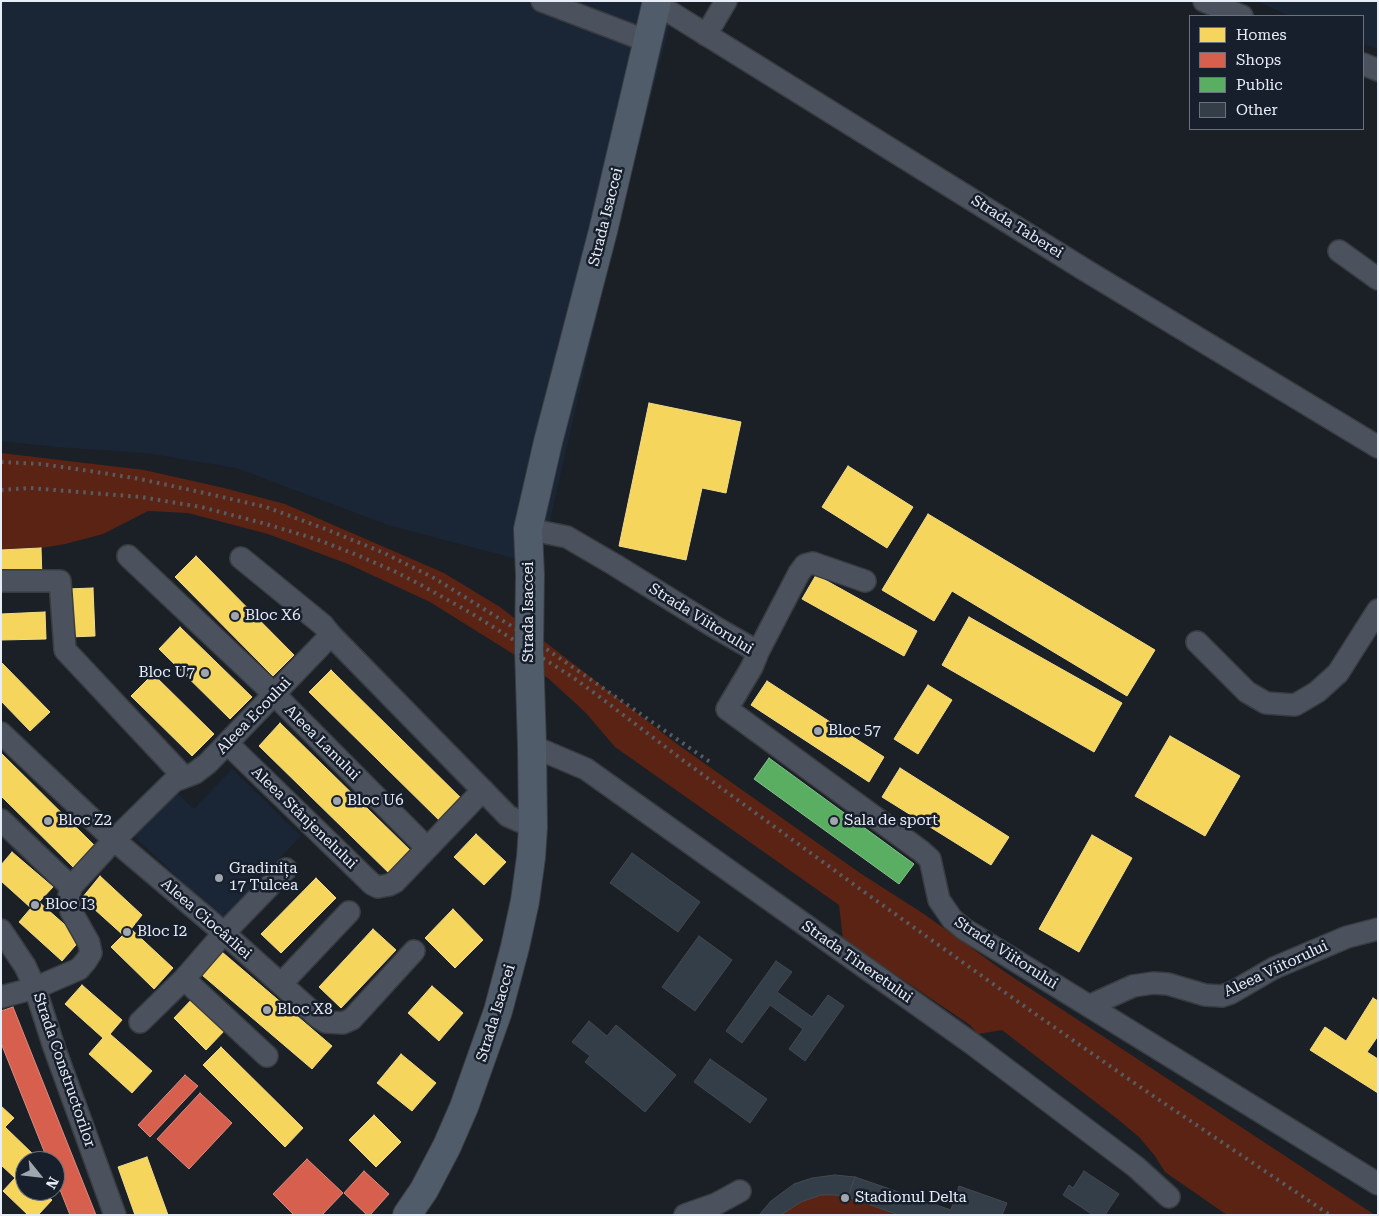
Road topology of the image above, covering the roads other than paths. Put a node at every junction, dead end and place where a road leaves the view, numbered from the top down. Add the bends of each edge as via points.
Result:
1 (542, 1) edge
2 (726, 1) edge
3 (1204, 1) edge
4 (657, 3) edge
5 (1239, 15) edge
6 (706, 35) junction
7 (647, 41) junction
8 (1364, 64) edge
9 (1378, 70) edge
10 (1339, 251) dead end
11 (1378, 279) edge
12 (1378, 448) edge
13 (528, 529) junction
14 (128, 556) dead end
15 (241, 558) dead end
16 (865, 581) dead end
17 (1, 582) edge
18 (1378, 610) edge
19 (331, 635) junction
20 (1197, 642) dead end
21 (758, 652) junction
22 (275, 695) junction
23 (1, 733) edge
24 (228, 744) junction
25 (532, 746) junction
26 (183, 776) junction
27 (483, 790) junction
28 (3, 825) edge
29 (533, 827) junction
30 (114, 840) junction
31 (427, 848) junction
32 (286, 869) dead end
33 (71, 887) junction
34 (349, 912) dead end
35 (1378, 929) edge
36 (1, 930) edge
37 (224, 934) junction
38 (414, 951) dead end
39 (184, 979) junction
40 (280, 984) junction
41 (35, 988) junction
42 (1, 997) edge
43 (1088, 1006) junction
44 (140, 1022) dead end
45 (267, 1056) dead end
46 (1378, 1184) edge
47 (740, 1191) dead end
48 (1169, 1197) dead end
49 (115, 1215) edge
50 (407, 1215) edge
51 (685, 1215) edge

1 - 7 street
2 - 6 street
3 - 5 street
4 - 6 street, Strada Taberei
4 - 7 main road, Strada Isaccei
6 - 12 street, Strada Taberei
7 - 13 main road, Strada Isaccei
8 - 9 street
10 - 11 street
13 - 21 street, Strada Viitorului via 567,537
13 - 25 main road, Strada Isaccei
14 - 22 street, Aleea Lanului
15 - 19 street via 322,624
16 - 21 street via 813,563 805,565
17 - 26 street via 60,581 65,650
18 - 20 street via 1338,673 1296,705 1266,703 1247,692
19 - 22 street, Aleea Ecoului
19 - 27 street
21 - 43 street, Strada Viitorului via 727,709 930,859 939,900 952,919 964,929
22 - 24 street, Aleea Ecoului
22 - 31 street, Aleea Lanului
23 - 30 street, Aleea Ciocârliei
24 - 26 street, Aleea Ecoului via 195,773
24 - 31 street, Aleea Stânjenelului via 372,884 383,887 395,882
25 - 29 main road, Strada Isaccei
25 - 48 street, Strada Tineretului via 586,769 974,1045 1136,1167
26 - 30 street, Aleea Ecoului
27 - 29 street via 508,816
27 - 31 street
28 - 33 street
29 - 50 main road, Strada Isaccei via 525,901 498,1011 447,1146
30 - 33 street, Aleea Ecoului
30 - 37 street, Aleea Ciocârliei
32 - 37 street
33 - 41 street via 68,900 71,911 89,942 91,953 79,969
34 - 40 street
35 - 43 street, Aleea Viitorului via 1347,937 1274,968 1222,996 1153,983 1133,986
36 - 41 street, Strada Constructorilor
37 - 39 street
37 - 40 street, Aleea Ciocârliei
38 - 40 street, Aleea Ciocârliei via 352,1019 343,1023 326,1022
39 - 44 street
39 - 45 street
41 - 42 street
41 - 49 street, Strada Constructorilor
43 - 46 street, Strada Viitorului
47 - 51 street

